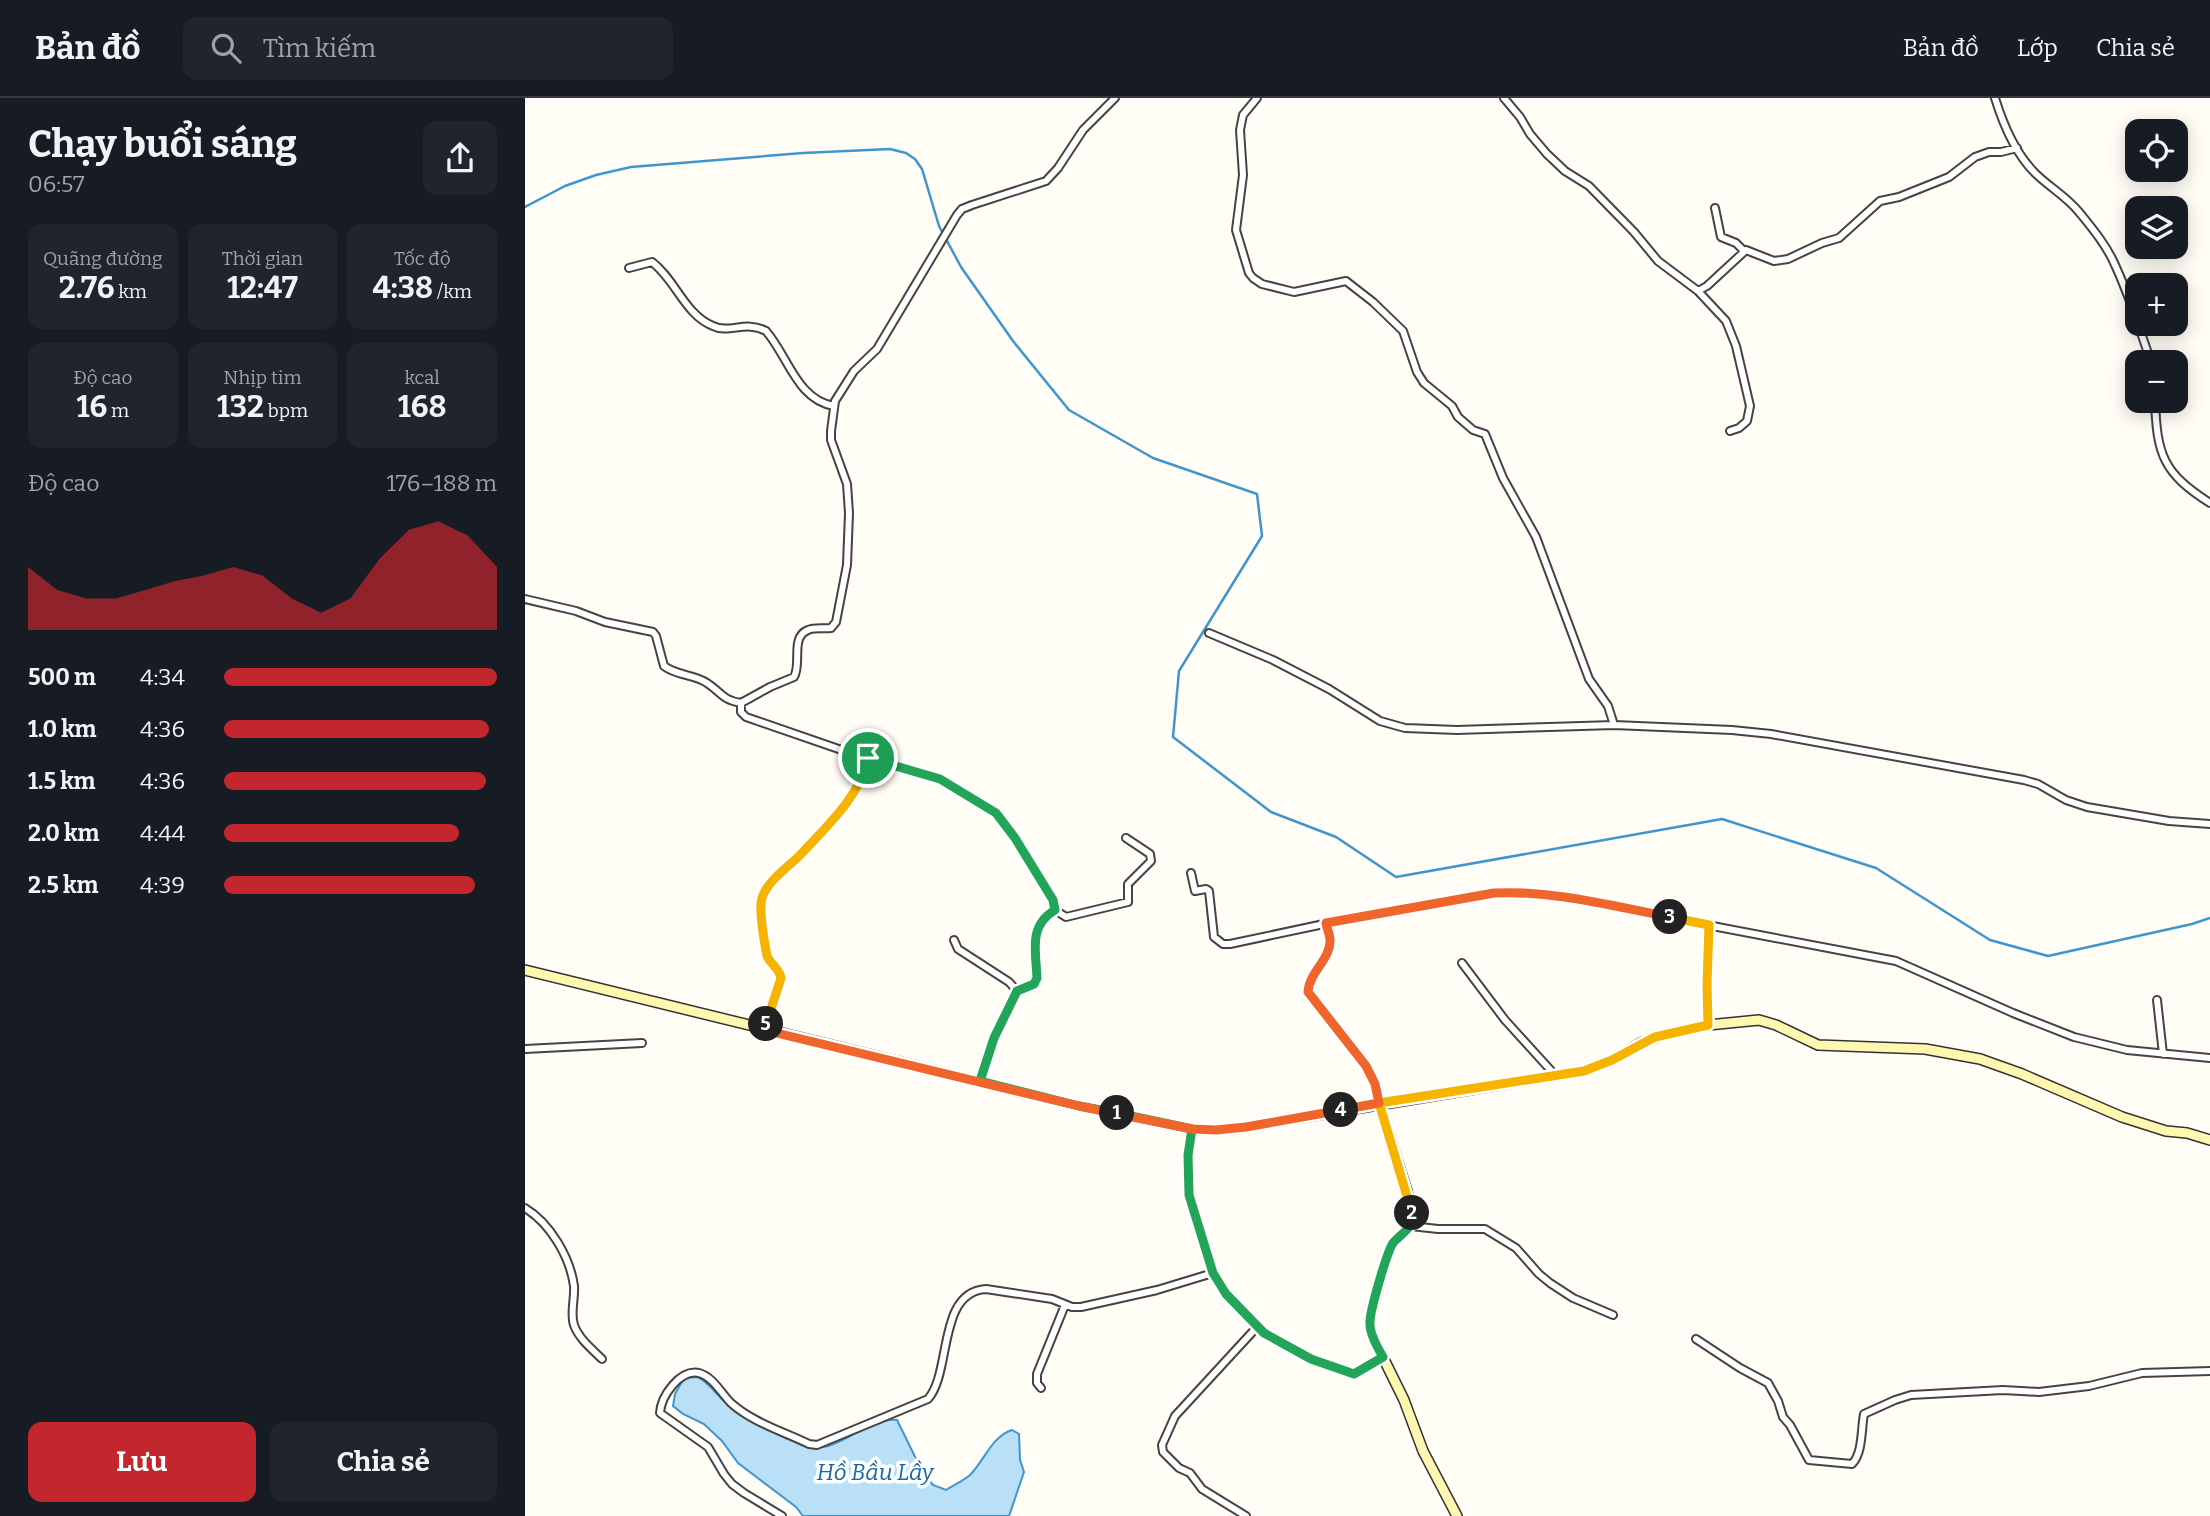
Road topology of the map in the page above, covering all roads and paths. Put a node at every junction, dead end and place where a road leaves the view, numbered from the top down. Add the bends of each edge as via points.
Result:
1 (1115, 98) edge
2 (1257, 98) edge
3 (1504, 98) edge
4 (1995, 98) edge
5 (2017, 148) junction
6 (1715, 208) dead end
7 (1744, 251) junction
8 (629, 268) dead end
9 (2125, 289) edge
10 (1699, 290) junction
11 (834, 406) junction
12 (2156, 413) edge
13 (1730, 431) dead end
14 (2210, 503) edge
15 (525, 599) edge
16 (1209, 633) dead end
17 (741, 703) junction
18 (1614, 725) junction
19 (868, 758) junction
20 (2210, 824) edge
21 (1126, 838) dead end
22 (1191, 873) dead end
23 (1055, 910) junction
24 (1326, 923) junction
25 (1709, 925) junction
26 (954, 940) dead end
27 (1462, 963) dead end
28 (525, 970) edge
29 (1017, 991) junction
30 (2157, 1000) dead end
31 (1708, 1025) junction
32 (764, 1030) junction
33 (642, 1044) dead end
34 (525, 1049) edge
35 (2163, 1054) junction
36 (2210, 1058) edge
37 (1555, 1074) junction
38 (980, 1081) junction
39 (1379, 1103) junction
40 (1192, 1129) junction
41 (2210, 1140) edge
42 (525, 1208) edge
43 (1411, 1226) junction
44 (1213, 1273) junction
45 (1065, 1305) junction
46 (1613, 1315) dead end
47 (1257, 1327) junction
48 (1696, 1339) dead end
49 (1383, 1357) junction
50 (602, 1359) dead end
51 (2210, 1371) edge
52 (1041, 1388) dead end
53 (782, 1516) edge
54 (1246, 1516) edge
55 (1457, 1516) edge

1 - 11 street via 1083,130 1046,181 962,209 877,349 854,371
2 - 18 street via 1243,115 1240,130 1243,175 1236,230 1249,273 1262,284 1294,292 1346,281 1398,325 1424,383 1473,430 1485,434 1539,544 1588,679 1608,706
3 - 10 street via 1547,154 1589,186 1658,261
4 - 5 street
5 - 7 street via 1975,157 1949,177 1880,201 1839,238 1783,260
5 - 9 street via 2036,174 2078,211 2115,263
6 - 7 street via 1721,237
7 - 10 street
8 - 11 street via 652,262 709,325 722,329 757,326 767,331 809,395
10 - 13 street via 1727,321 1737,346 1750,406 1744,424
11 - 17 street via 831,440 847,484 849,513 836,622 831,628 803,633 797,673 791,679
12 - 14 street via 2166,465
15 - 17 street via 653,632 664,666 709,684 730,702
16 - 18 street via 1273,660 1380,721 1405,728
17 - 19 street via 746,717
18 - 20 street via 1762,733 2024,780 2101,811
19 - 23 street via 940,779 996,813
19 - 32 street via 851,796 761,901 767,956 781,978
21 - 23 street via 1150,854 1151,861 1128,884 1128,902 1066,917
22 - 24 street via 1195,891 1209,891 1214,937 1223,944
23 - 29 street via 1038,925 1035,935 1036,982
24 - 25 street via 1517,892
24 - 39 street via 1330,942 1308,992 1366,1066
25 - 31 street
25 - 35 street via 1896,961 2074,1037
26 - 29 street via 958,949
27 - 37 street
28 - 32 street
29 - 38 street
30 - 35 street
31 - 37 street via 1655,1037 1584,1071
31 - 41 street via 1759,1020 1818,1045 1964,1055 2122,1117
32 - 38 street
33 - 34 street
35 - 36 street
37 - 39 street
38 - 40 street
39 - 40 street via 1246,1127
39 - 43 street via 1412,1210
40 - 44 street via 1188,1183
42 - 50 street via 557,1241 574,1285 574,1324
43 - 46 street via 1485,1229 1520,1251 1550,1283
43 - 49 street via 1388,1253 1371,1312 1369,1323
44 - 45 street via 1088,1306
44 - 47 street
45 - 52 street via 1037,1374
45 - 53 street via 986,1289 971,1293 959,1306 936,1387 928,1399 817,1445 747,1414 704,1376 683,1376 666,1395 660,1413 708,1447 732,1484
47 - 49 street via 1290,1349 1346,1373 1361,1371
47 - 54 street via 1175,1416 1162,1445 1163,1452 1202,1489
48 - 51 street via 1768,1383 1809,1460 1852,1464 1864,1415 1904,1396 2039,1392 2142,1373
49 - 55 street

